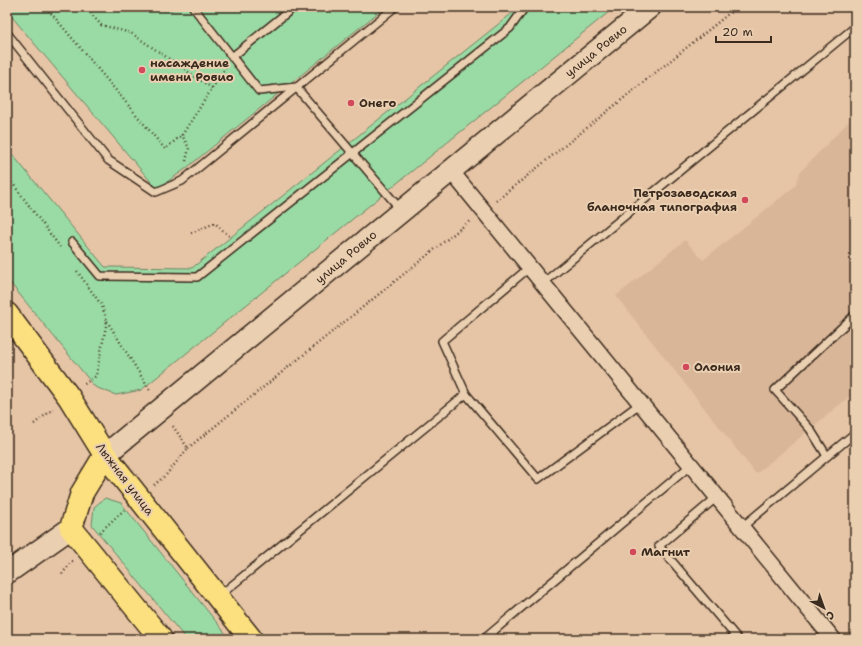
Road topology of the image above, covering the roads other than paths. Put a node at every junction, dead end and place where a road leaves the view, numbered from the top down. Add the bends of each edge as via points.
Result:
1 (193, 7) edge
2 (294, 7) edge
3 (395, 7) edge
4 (524, 7) edge
5 (650, 7) edge
6 (855, 26) edge
7 (7, 33) edge
8 (232, 57) junction
9 (296, 87) junction
10 (353, 153) junction
11 (451, 171) junction
12 (402, 211) junction
13 (72, 242) dead end
14 (530, 267) junction
15 (543, 283) junction
16 (7, 314) edge
17 (855, 315) edge
18 (466, 394) junction
19 (641, 403) junction
20 (855, 433) edge
21 (105, 455) junction
22 (827, 456) junction
23 (691, 465) junction
24 (717, 497) junction
25 (742, 527) junction
26 (71, 528) junction
27 (7, 573) edge
28 (217, 597) junction
29 (161, 639) edge
30 (251, 639) edge
31 (484, 639) edge
32 (738, 639) edge
33 (833, 639) edge

1 - 8 lane
2 - 8 lane
3 - 9 lane
4 - 10 lane via 510,28
5 - 11 main road, улица Ровио
6 - 15 lane
7 - 9 lane via 108,160 156,192 182,180
8 - 9 lane via 259,90
9 - 10 lane
10 - 12 lane
10 - 13 lane via 197,277 100,276
11 - 12 main road, улица Ровио
11 - 14 street
12 - 21 main road, улица Ровио
14 - 15 street
14 - 18 lane via 442,341
15 - 19 street
16 - 21 main road, Лыжная улица via 69,397
17 - 22 lane via 775,390 810,429
18 - 19 lane via 538,479
18 - 28 lane
19 - 23 street
20 - 22 lane
21 - 26 main road, улица Ровио via 82,492
21 - 28 main road, Лыжная улица
22 - 25 lane
23 - 24 street
23 - 31 lane
24 - 25 street
24 - 32 lane via 659,546
25 - 33 street
26 - 27 main road
26 - 29 main road
28 - 30 main road, Лыжная улица

